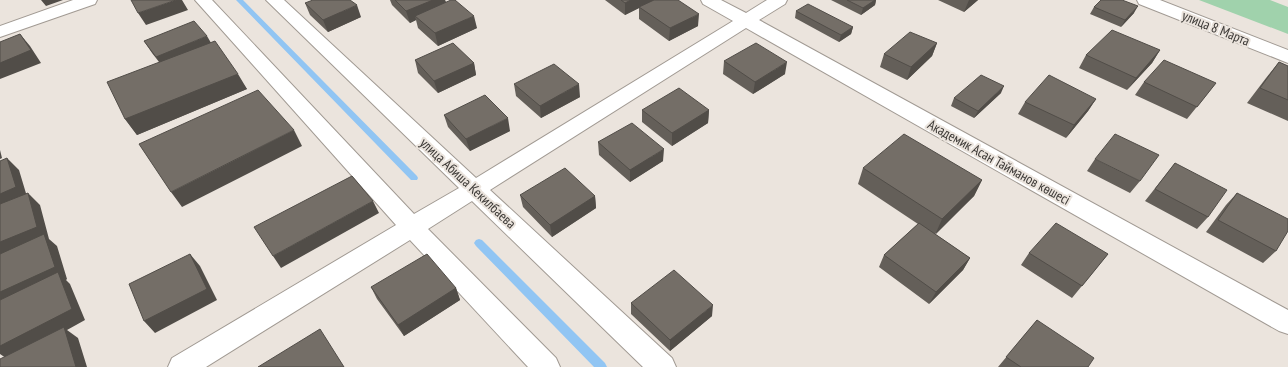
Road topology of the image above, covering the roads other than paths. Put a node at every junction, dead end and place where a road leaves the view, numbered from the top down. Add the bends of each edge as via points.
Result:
1 (88, 0) edge
2 (202, 0) edge
3 (274, 0) edge
4 (709, 0) edge
5 (779, 0) edge
6 (1145, 0) edge
7 (746, 21) junction
8 (0, 32) edge
9 (1288, 57) edge
10 (475, 189) junction
11 (412, 227) junction
12 (1288, 323) edge
13 (182, 367) edge
14 (546, 367) edge
15 (662, 367) edge

1 - 8 street
2 - 11 street
3 - 10 street, улица Абиша Кекилбаева
4 - 7 street, Академик Асан Тайманов көшесі
5 - 7 street
6 - 9 street, улица 8 Марта
7 - 10 street
7 - 12 street, Академик Асан Тайманов көшесі
10 - 11 street
10 - 15 street, улица Абиша Кекилбаева
11 - 13 street
11 - 14 street

